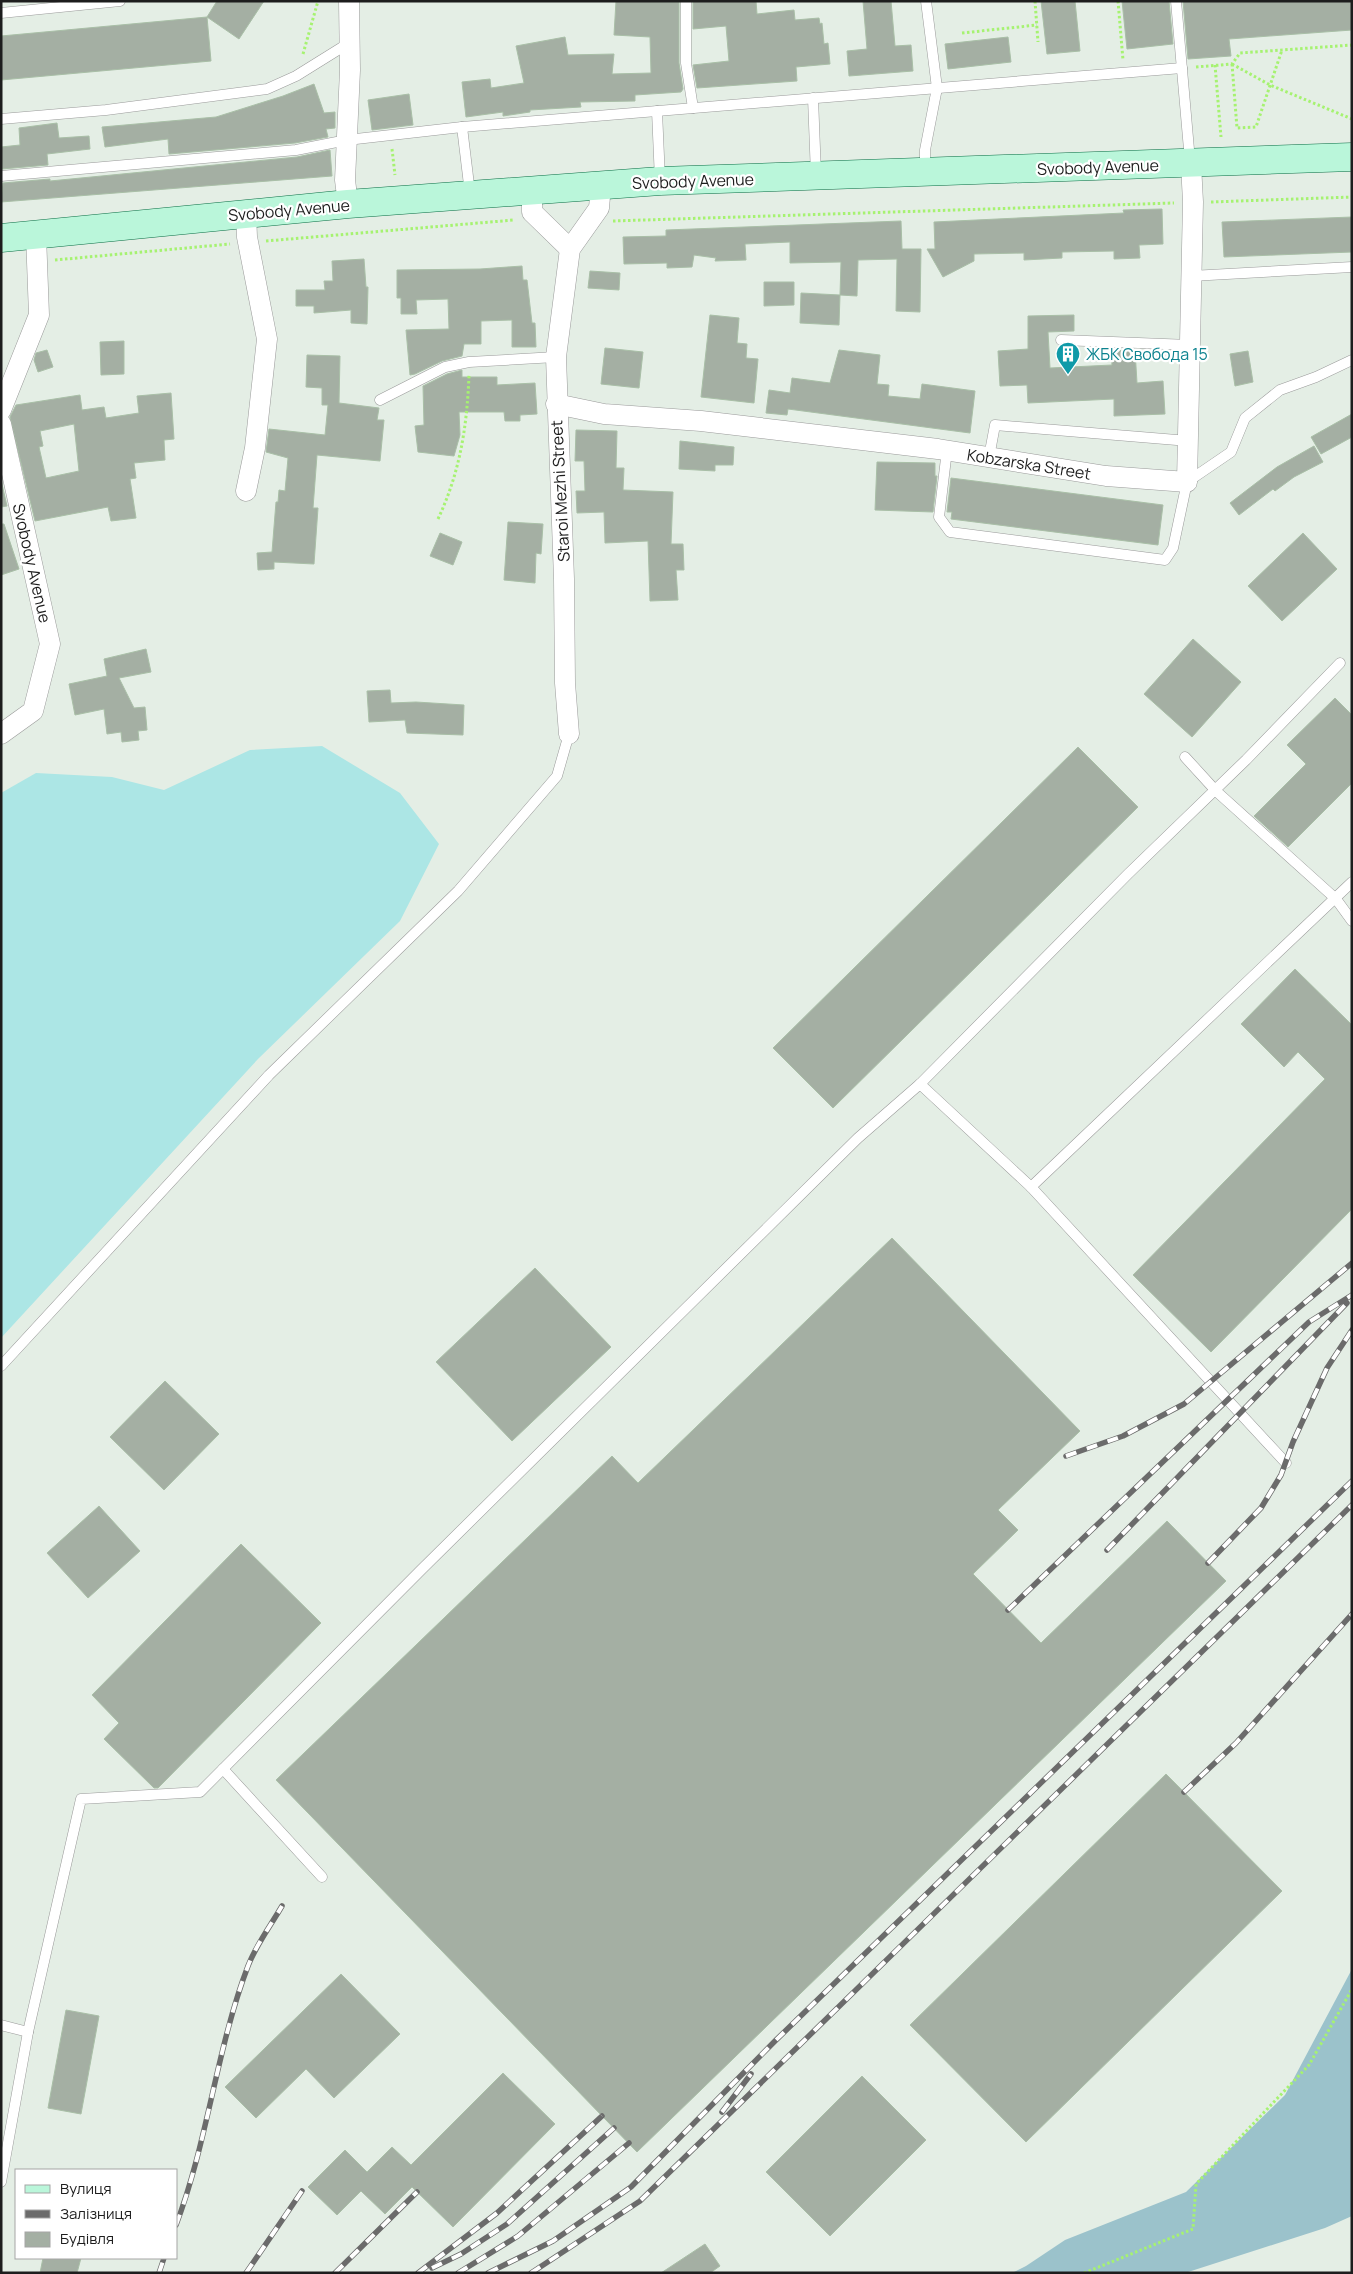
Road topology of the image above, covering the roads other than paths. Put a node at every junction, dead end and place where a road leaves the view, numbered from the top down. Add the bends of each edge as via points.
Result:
1 (120, 1) edge
2 (349, 1) edge
3 (686, 1) edge
4 (926, 1) edge
5 (1176, 1) edge
6 (1, 13) edge
7 (349, 43) junction
8 (1182, 68) junction
9 (938, 88) junction
10 (813, 98) junction
11 (693, 108) junction
12 (657, 111) junction
13 (1, 118) edge
14 (462, 127) junction
15 (347, 140) junction
16 (1352, 157) edge
17 (1190, 164) junction
18 (925, 173) junction
19 (1, 176) edge
20 (816, 176) junction
21 (660, 181) junction
22 (601, 185) junction
23 (532, 190) junction
24 (470, 196) junction
25 (348, 204) junction
26 (246, 214) junction
27 (36, 235) junction
28 (1, 238) edge
29 (570, 249) junction
30 (1352, 267) edge
31 (1191, 276) junction
32 (1061, 340) dead end
33 (1190, 345) junction
34 (556, 357) junction
35 (1352, 360) edge
36 (380, 400) dead end
37 (556, 404) junction
38 (1, 410) edge
39 (1, 424) edge
40 (1189, 441) junction
41 (947, 450) junction
42 (990, 457) junction
43 (1187, 482) junction
44 (246, 491) dead end
45 (1340, 664) dead end
46 (1, 734) edge
47 (569, 734) joint
48 (1185, 757) dead end
49 (1216, 791) junction
50 (1352, 882) edge
51 (1336, 899) junction
52 (1352, 921) edge
53 (920, 1084) junction
54 (1031, 1187) junction
55 (1, 1366) edge
56 (1286, 1463) dead end
57 (223, 1769) junction
58 (322, 1877) dead end
59 (1, 2025) edge
60 (28, 2032) junction
61 (1, 2182) edge

1 - 6 lane
2 - 7 street
3 - 11 lane via 686,62
4 - 9 lane
5 - 8 lane
7 - 13 lane via 296,76 267,89 106,110
7 - 15 street
8 - 9 lane
8 - 17 lane
9 - 10 lane
9 - 18 lane
10 - 11 lane
10 - 20 lane
11 - 12 lane
12 - 14 lane
12 - 21 lane
14 - 15 lane
14 - 24 lane
15 - 19 lane via 296,150
15 - 25 street via 345,180
16 - 17 main road, Svobody Avenue
17 - 18 main road, Svobody Avenue
17 - 31 street via 1193,202
18 - 20 main road, Svobody Avenue
20 - 21 main road, Svobody Avenue
21 - 22 main road, Svobody Avenue
22 - 23 main road, Svobody Avenue
22 - 29 street, Staroi Mezhi Street via 598,208
23 - 24 main road, Svobody Avenue
23 - 29 street via 532,212
24 - 25 main road, Svobody Avenue
25 - 26 main road, Svobody Avenue
26 - 27 main road, Svobody Avenue
26 - 44 street via 248,243 267,340 255,448
27 - 28 main road, Svobody Avenue
27 - 38 street via 39,315
29 - 34 street, Staroi Mezhi Street
30 - 31 lane
31 - 33 street
32 - 33 lane
33 - 40 street
34 - 36 lane via 469,362 445,367
34 - 37 street, Staroi Mezhi Street
35 - 43 lane via 1280,390 1246,418 1231,452
37 - 41 street, Kobzarska Street via 604,414
37 - 47 street, Staroi Mezhi Street
39 - 46 street, Svobody Avenue via 50,644 33,711
40 - 42 lane via 995,425
40 - 43 street
41 - 42 street, Kobzarska Street
41 - 43 lane via 939,517 950,532 1165,560 1173,548
42 - 43 street, Kobzarska Street via 1106,476
45 - 49 lane
47 - 55 lane via 558,776 458,891 270,1076
48 - 49 lane
49 - 51 lane
49 - 53 lane via 1128,874
50 - 51 lane
51 - 52 lane
51 - 54 lane
53 - 54 lane
53 - 57 lane via 844,1152
54 - 56 lane
57 - 58 lane
57 - 60 lane via 200,1792 81,1799
59 - 60 lane
60 - 61 lane

